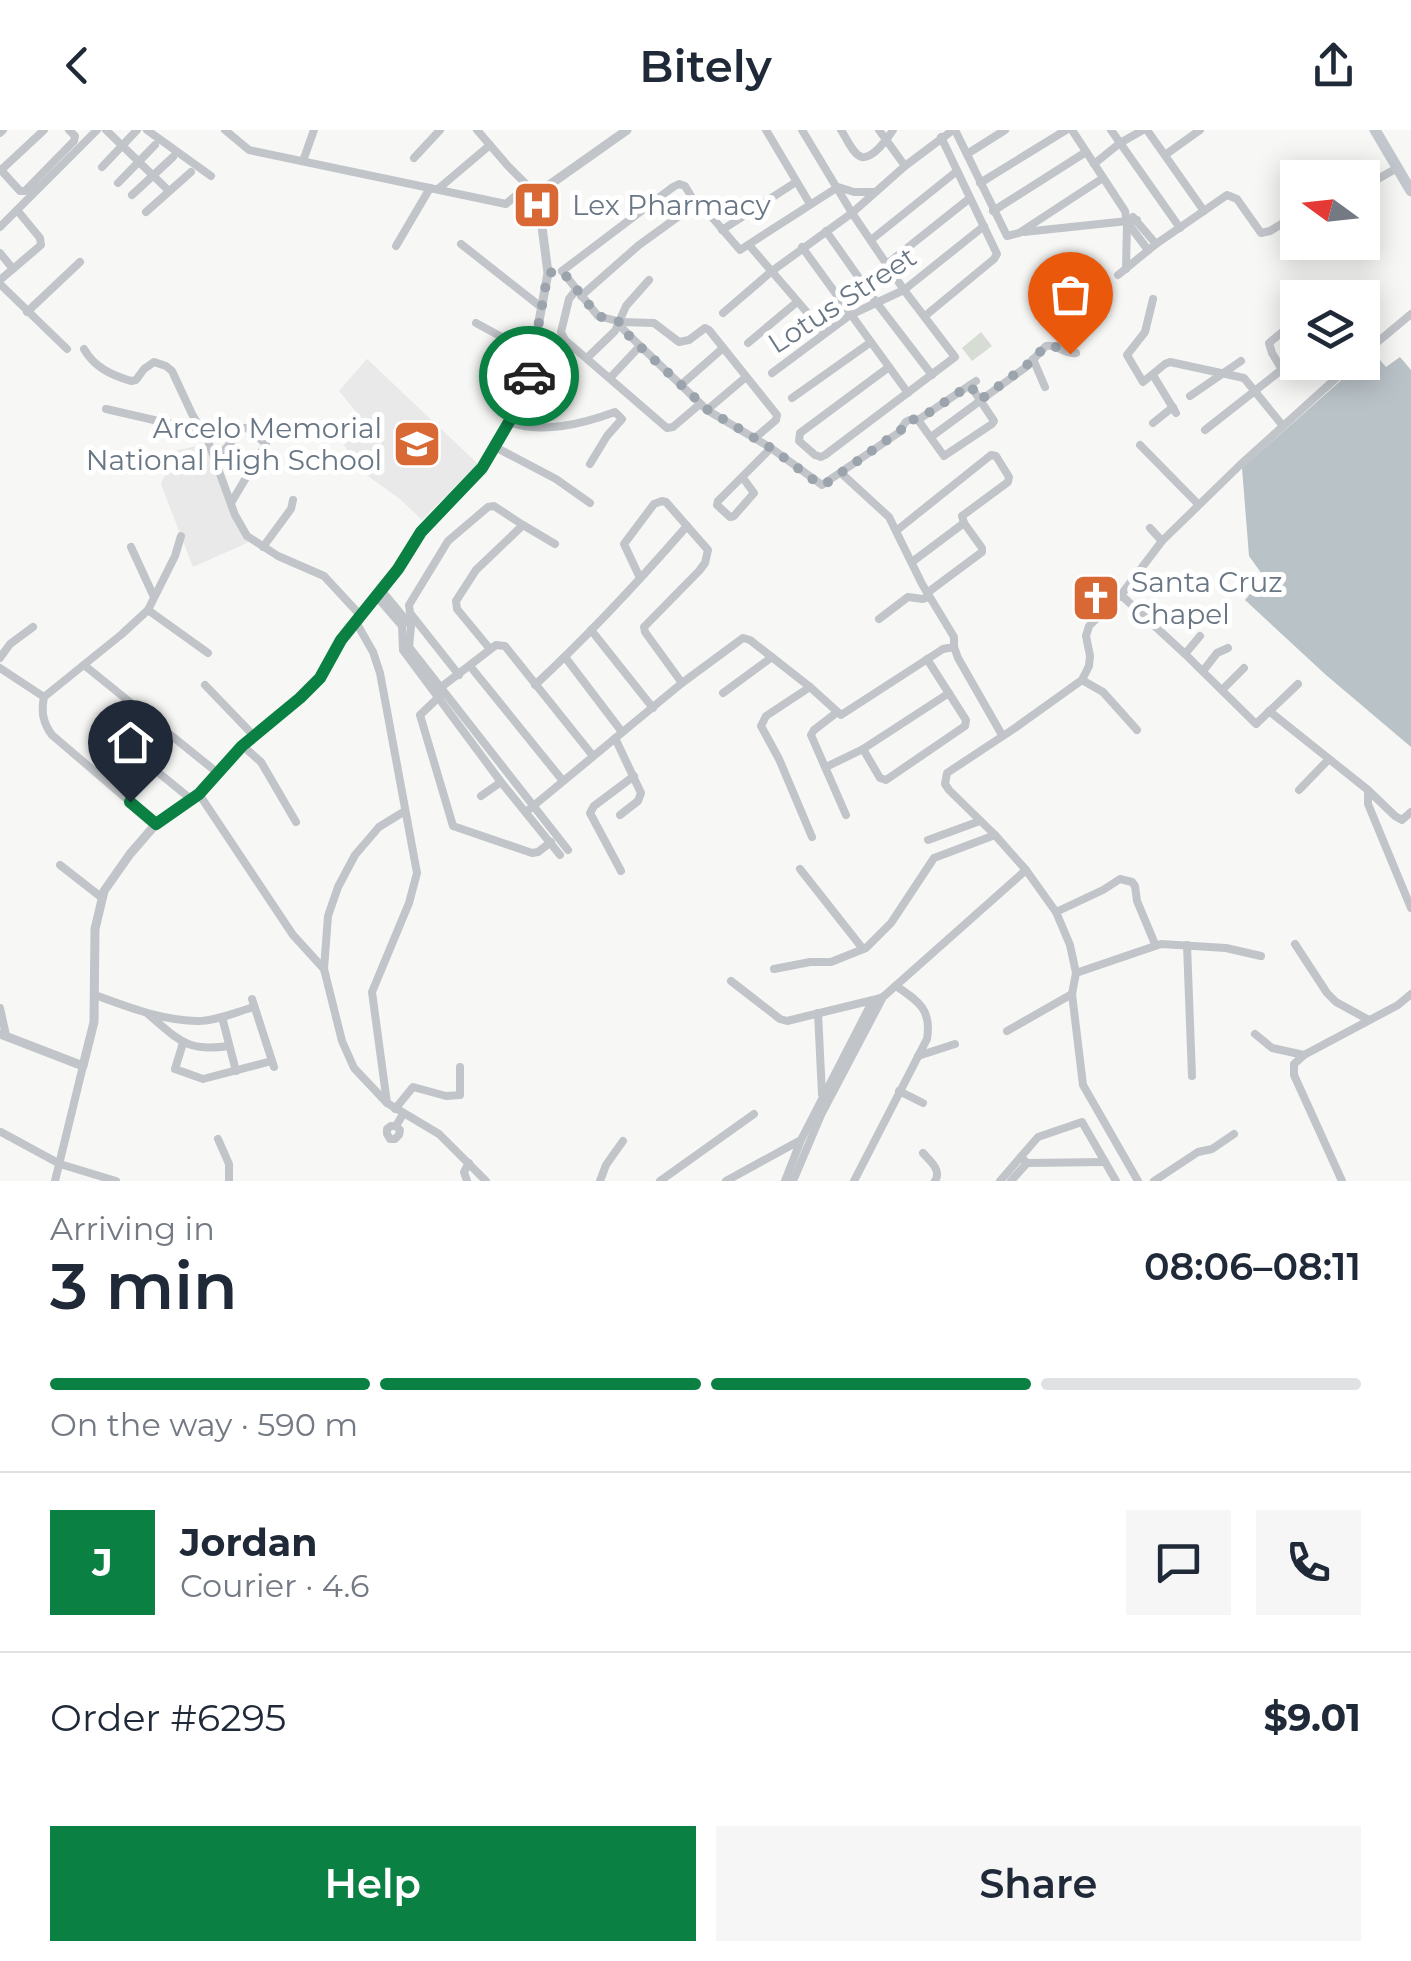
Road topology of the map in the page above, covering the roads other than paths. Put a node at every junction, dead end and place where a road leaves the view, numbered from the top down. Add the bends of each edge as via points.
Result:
1 (44, 130) edge
2 (70, 130) edge
3 (98, 130) edge
4 (106, 130) edge
5 (137, 130) edge
6 (147, 130) edge
7 (226, 130) edge
8 (314, 130) edge
9 (440, 130) edge
10 (477, 130) edge
11 (626, 130) edge
12 (766, 130) edge
13 (802, 130) edge
14 (841, 130) edge
15 (879, 130) edge
16 (894, 130) edge
17 (954, 130) edge
18 (1005, 130) edge
19 (1069, 130) edge
20 (1111, 130) edge
21 (1145, 130) edge
22 (1200, 130) edge
23 (1376, 130) edge
24 (942, 137) junction
25 (886, 140) junction
26 (1120, 143) junction
27 (122, 145) junction
28 (155, 145) dead end
29 (490, 145) junction
30 (1086, 152) junction
31 (967, 154) junction
32 (1165, 156) junction
33 (174, 157) dead end
34 (414, 158) dead end
35 (138, 161) junction
36 (304, 161) junction
37 (1094, 164) junction
38 (906, 166) junction
39 (102, 167) dead end
40 (1397, 168) junction
41 (0, 170) edge
42 (957, 171) junction
43 (191, 172) dead end
44 (153, 175) junction
45 (211, 176) dead end
46 (1103, 178) junction
47 (1380, 178) edge
48 (118, 182) dead end
49 (796, 182) junction
50 (980, 182) junction
51 (527, 186) junction
52 (838, 187) junction
53 (434, 188) junction
54 (169, 191) junction
55 (1411, 191) edge
56 (876, 192) junction
57 (132, 195) dead end
58 (538, 196) junction
59 (970, 198) junction
60 (810, 204) junction
61 (18, 210) junction
62 (993, 211) junction
63 (1204, 211) junction
64 (146, 212) dead end
65 (852, 213) junction
66 (710, 215) dead end
67 (1129, 218) junction
68 (0, 226) edge
69 (984, 226) junction
70 (1280, 226) edge
71 (1180, 228) junction
72 (722, 230) junction
73 (826, 231) junction
74 (1019, 232) junction
75 (871, 240) junction
76 (462, 244) dead end
77 (749, 245) junction
78 (396, 246) dead end
79 (802, 247) junction
80 (1152, 247) junction
81 (0, 253) edge
82 (80, 262) dead end
83 (887, 264) junction
84 (13, 269) junction
85 (562, 271) junction
86 (772, 271) junction
87 (548, 273) junction
88 (650, 280) dead end
89 (0, 282) edge
90 (904, 290) junction
91 (579, 293) junction
92 (1152, 298) dead end
93 (797, 302) junction
94 (876, 302) junction
95 (541, 307) junction
96 (27, 312) junction
97 (723, 312) dead end
98 (1411, 314) edge
99 (850, 315) junction
100 (924, 316) junction
101 (476, 322) dead end
102 (620, 322) junction
103 (824, 332) junction
104 (1280, 333) edge
105 (1380, 338) edge
106 (871, 342) junction
107 (748, 343) dead end
108 (640, 346) junction
109 (84, 348) dead end
110 (723, 348) junction
111 (68, 349) dead end
112 (1076, 353) dead end
113 (533, 354) junction
114 (587, 358) junction
115 (1033, 359) junction
116 (1241, 361) dead end
117 (889, 367) junction
118 (1280, 371) edge
119 (1280, 371) edge
120 (772, 373) dead end
121 (1223, 373) junction
122 (932, 375) junction
123 (1152, 375) junction
124 (610, 378) junction
125 (746, 378) junction
126 (1334, 380) edge
127 (680, 385) junction
128 (1045, 388) dead end
129 (1255, 392) junction
130 (908, 393) junction
131 (1190, 396) dead end
132 (792, 398) dead end
133 (980, 400) junction
134 (704, 407) junction
135 (106, 408) dead end
136 (594, 420) junction
137 (918, 420) junction
138 (509, 422) junction
139 (1153, 423) dead end
140 (1283, 426) junction
141 (1205, 430) dead end
142 (202, 431) junction
143 (607, 436) junction
144 (931, 437) junction
145 (755, 438) junction
146 (1140, 445) dead end
147 (495, 447) junction
148 (771, 448) junction
149 (216, 460) junction
150 (590, 464) dead end
151 (841, 472) junction
152 (743, 478) junction
153 (293, 500) dead end
154 (590, 503) dead end
155 (231, 504) junction
156 (1198, 504) junction
157 (964, 523) junction
158 (523, 526) junction
159 (686, 526) junction
160 (1150, 528) dead end
161 (896, 531) junction
162 (181, 536) dead end
163 (1162, 541) junction
164 (555, 544) dead end
165 (131, 547) dead end
166 (263, 547) junction
167 (912, 562) junction
168 (640, 578) junction
169 (379, 594) junction
170 (928, 595) junction
171 (1121, 595) junction
172 (154, 596) junction
173 (148, 610) junction
174 (358, 619) junction
175 (879, 620) dead end
176 (33, 628) dead end
177 (591, 630) junction
178 (1200, 636) dead end
179 (954, 647) junction
180 (1228, 648) dead end
181 (490, 649) junction
182 (208, 654) dead end
183 (1185, 654) junction
184 (566, 657) junction
185 (0, 658) edge
186 (772, 658) junction
187 (927, 660) junction
188 (84, 664) junction
189 (470, 666) junction
190 (0, 668) edge
191 (1244, 668) dead end
192 (1203, 671) junction
193 (458, 675) junction
194 (10, 677) junction
195 (1082, 680) junction
196 (682, 682) junction
197 (1298, 684) dead end
198 (205, 685) dead end
199 (535, 685) junction
200 (0, 686) edge
201 (810, 687) junction
202 (1222, 690) junction
203 (949, 692) junction
204 (439, 693) junction
205 (723, 693) dead end
206 (44, 697) junction
207 (653, 708) junction
208 (1269, 711) junction
209 (836, 712) junction
210 (1137, 730) dead end
211 (619, 735) junction
212 (1002, 735) junction
213 (254, 736) junction
214 (242, 746) junction
215 (127, 747) dead end
216 (863, 749) junction
217 (593, 756) junction
218 (1330, 758) junction
219 (826, 767) junction
220 (219, 774) junction
221 (634, 776) junction
222 (563, 781) junction
223 (501, 782) junction
224 (1298, 790) dead end
225 (1368, 790) junction
226 (481, 796) dead end
227 (196, 797) junction
228 (530, 809) junction
229 (406, 811) junction
230 (1411, 812) edge
231 (846, 814) dead end
232 (620, 815) dead end
233 (296, 822) dead end
234 (980, 822) junction
235 (156, 824) junction
236 (995, 836) junction
237 (812, 837) dead end
238 (554, 839) junction
239 (928, 840) dead end
240 (564, 852) dead end
241 (60, 865) dead end
242 (800, 869) dead end
243 (1026, 870) junction
244 (622, 872) dead end
245 (101, 897) junction
246 (1411, 908) edge
247 (1056, 912) junction
248 (1155, 944) junction
249 (1186, 944) junction
250 (1295, 944) dead end
251 (863, 949) junction
252 (1260, 956) dead end
253 (324, 969) junction
254 (774, 969) dead end
255 (1076, 973) junction
256 (731, 981) dead end
257 (896, 986) junction
258 (1072, 994) junction
259 (1411, 994) edge
260 (95, 996) junction
261 (878, 998) junction
262 (0, 1008) edge
263 (818, 1013) junction
264 (150, 1015) junction
265 (222, 1017) junction
266 (1369, 1020) junction
267 (1007, 1030) dead end
268 (1255, 1034) dead end
269 (3, 1035) edge
270 (183, 1044) junction
271 (955, 1044) dead end
272 (229, 1046) junction
273 (1304, 1055) junction
274 (918, 1056) junction
275 (82, 1066) junction
276 (460, 1067) dead end
277 (236, 1071) junction
278 (1192, 1076) dead end
279 (899, 1091) junction
280 (825, 1100) junction
281 (923, 1103) dead end
282 (395, 1109) junction
283 (754, 1114) dead end
284 (396, 1126) dead end
285 (2, 1132) edge
286 (1234, 1134) dead end
287 (218, 1138) dead end
288 (624, 1141) dead end
289 (804, 1142) junction
290 (922, 1153) dead end
291 (1124, 1154) junction
292 (1024, 1160) junction
293 (1106, 1162) junction
294 (469, 1163) junction
295 (1128, 1163) junction
296 (60, 1164) junction
297 (54, 1181) edge
298 (116, 1181) edge
299 (228, 1181) edge
300 (467, 1181) edge
301 (486, 1181) edge
302 (600, 1181) edge
303 (660, 1181) edge
304 (726, 1181) edge
305 (789, 1181) edge
306 (854, 1181) edge
307 (935, 1181) edge
308 (1000, 1181) edge
309 (1011, 1181) edge
310 (1116, 1181) edge
311 (1138, 1181) edge
312 (1154, 1181) edge
313 (1342, 1181) edge

1 - 41 street
2 - 41 street via 74,141 25,190
3 - 61 street
4 - 27 street
5 - 27 street
6 - 45 street
7 - 36 street via 249,150
8 - 36 street
9 - 34 street
10 - 29 street
11 - 58 street
12 - 49 street
13 - 52 street
14 - 25 street via 862,156
15 - 25 street
16 - 25 street
17 - 24 street
17 - 31 street
18 - 31 street
19 - 30 street
19 - 50 street
20 - 26 street
21 - 26 street
21 - 32 street
22 - 32 street
23 - 40 main road
24 - 38 street
24 - 42 street
25 - 38 street
26 - 37 street
26 - 71 street
27 - 35 street
27 - 39 street
28 - 35 street
29 - 51 street
29 - 53 street
30 - 37 street
30 - 62 street
31 - 50 street
32 - 63 street
33 - 44 street
35 - 44 street
35 - 48 street
36 - 53 street
37 - 46 street
38 - 56 street
40 - 47 street
40 - 55 main road
42 - 59 street
42 - 75 street
43 - 54 street
44 - 54 street
44 - 57 street
46 - 67 street
46 - 74 street
49 - 60 street
49 - 72 street
50 - 62 street
51 - 53 street via 506,204
51 - 58 street
52 - 56 street
52 - 60 street
52 - 65 street
53 - 78 street
54 - 64 street
56 - 65 street
58 - 87 street
59 - 69 street
59 - 83 street
60 - 77 street
61 - 68 street
61 - 84 street via 42,243
62 - 74 street via 1006,236
63 - 70 street via 1231,195 1260,233
63 - 71 street
65 - 73 street
65 - 75 street
66 - 72 street
67 - 74 street
67 - 80 street
67 - 80 street via 1122,272
69 - 90 street, Lotus Street
69 - 100 street via 996,258
71 - 80 street
72 - 77 street via 738,250
73 - 79 street
73 - 94 street
75 - 83 street
76 - 95 street
77 - 86 street
79 - 86 street
79 - 99 street
81 - 84 street
82 - 96 street
83 - 90 street
84 - 89 street
85 - 87 street
85 - 91 street
85 - 91 street via 676,185 685,186 693,206
86 - 93 street
86 - 97 street
87 - 95 street
88 - 102 street
89 - 96 street
90 - 94 street, Lotus Street
90 - 100 street
91 - 102 street via 598,316
91 - 114 street via 569,300 561,334
92 - 123 street via 1145,332 1127,355 1143,382
93 - 103 street
93 - 107 street
94 - 99 street, Lotus Street
94 - 122 street
95 - 113 street
96 - 111 street
98 - 105 street
99 - 103 street, Lotus Street
99 - 106 street
100 - 122 street via 955,359
101 - 113 street
102 - 108 street
102 - 110 street via 654,324 679,342 706,328
102 - 114 street
103 - 120 street, Lotus Street
104 - 118 street via 1269,343
106 - 117 street
106 - 132 street
108 - 124 street
108 - 127 street
109 - 142 street via 100,367 131,381 149,364 166,366
110 - 125 street
110 - 127 street
112 - 115 street via 1048,345
113 - 138 street
114 - 124 street
115 - 128 street
115 - 133 street
116 - 121 street
117 - 130 street
117 - 130 street via 800,440 821,457
119 - 129 street
121 - 123 street via 1170,362
121 - 129 street via 1244,378
121 - 131 street
122 - 130 street
123 - 139 street via 1174,410
124 - 134 street via 668,428
125 - 134 street
125 - 145 street via 778,418
126 - 140 street
127 - 134 street
129 - 140 street
129 - 141 street
133 - 137 street via 973,383
133 - 144 street
133 - 144 street via 992,424 946,456
134 - 145 street
135 - 142 street
136 - 138 street via 541,429
136 - 143 street
136 - 143 street via 615,412 622,419
137 - 144 street
137 - 151 street via 906,421
138 - 147 street
140 - 156 street
142 - 149 street
143 - 150 street
145 - 148 street
146 - 156 street
147 - 154 street
147 - 169 street via 421,532
148 - 151 street via 820,485
148 - 152 street
149 - 155 street
149 - 155 street via 243,428 266,444
151 - 161 street via 887,514
152 - 152 street via 754,494 730,518 717,504
153 - 166 street
155 - 166 street via 242,530
156 - 163 street
157 - 161 street via 964,513 1009,481 994,455
157 - 167 street
157 - 170 street via 982,552
158 - 164 street
158 - 181 street via 476,570 455,603
158 - 193 street via 488,506 448,541 409,606
159 - 168 street
159 - 168 street via 666,502 654,504 624,544
159 - 196 street via 708,550 705,563 644,627
160 - 163 street
161 - 167 street
162 - 172 street
163 - 171 street
165 - 172 street
166 - 174 street via 324,576
167 - 170 street
168 - 177 street
169 - 174 street
169 - 204 street via 409,623 409,646
170 - 175 street via 908,597
170 - 179 street
171 - 183 street
171 - 195 street via 1088,628 1089,666
172 - 173 street
173 - 182 street
173 - 188 street
174 - 213 street via 320,678
174 - 229 street via 380,673
176 - 185 street
177 - 184 street
177 - 207 street
178 - 183 street
179 - 187 street
179 - 212 street
180 - 192 street
181 - 189 street
181 - 199 street via 504,646
183 - 192 street
184 - 199 street
184 - 211 street
186 - 196 street via 743,638
186 - 201 street
186 - 205 street
187 - 203 street
187 - 209 street via 844,715
188 - 206 street
188 - 220 street
189 - 193 street
189 - 222 street
190 - 194 street
191 - 202 street
192 - 202 street
193 - 204 street
194 - 200 street
194 - 206 street
195 - 210 street via 1103,692
195 - 212 street
196 - 207 street
197 - 208 street
198 - 213 street
199 - 217 street
201 - 209 street
201 - 237 street via 761,726
202 - 208 street via 1256,724
203 - 216 street
203 - 216 street via 966,724 886,780
204 - 223 street
204 - 228 street
204 - 238 street via 420,715 453,826 532,852
206 - 235 street via 43,717 52,735
207 - 211 street
208 - 218 street
209 - 219 street via 812,735
211 - 217 street
211 - 221 street
212 - 234 street via 945,778
213 - 214 street
214 - 220 street
214 - 233 street via 261,762
215 - 227 street
216 - 219 street
217 - 222 street
218 - 224 street
218 - 225 street
219 - 231 street
220 - 227 street
221 - 232 street via 641,797
221 - 244 street via 590,816
222 - 228 street
223 - 226 street
223 - 228 street
225 - 230 street via 1398,819
225 - 246 street
227 - 235 street
227 - 253 street
228 - 238 street
229 - 253 street via 367,840 338,886
229 - 282 street via 417,872 372,992
234 - 236 street
234 - 239 street
235 - 245 street
236 - 243 street
236 - 251 street via 934,858 891,923
238 - 240 street
241 - 245 street
242 - 251 street
243 - 247 street
243 - 257 street
245 - 260 street
247 - 248 street via 1126,879
247 - 255 street
248 - 249 street
248 - 255 street
249 - 252 street
249 - 278 street
250 - 266 street via 1327,993
251 - 254 street via 831,962
253 - 282 street via 354,1068
255 - 258 street
256 - 263 street via 780,1019
257 - 261 street
257 - 274 street via 926,1012 930,1026
258 - 267 street
258 - 291 street via 1083,1084
259 - 266 street
260 - 264 street
260 - 275 street
261 - 263 street
261 - 280 street
262 - 269 street
263 - 280 street
264 - 265 street
264 - 270 street
265 - 272 street
265 - 277 street via 253,1003 273,1064
266 - 273 street
268 - 273 street via 1272,1048
269 - 275 street
270 - 272 street
270 - 277 street via 176,1070 203,1079
271 - 274 street
272 - 277 street
273 - 313 street via 1294,1075
274 - 279 street
275 - 296 street
276 - 282 street via 460,1095 413,1088
279 - 281 street
279 - 306 street
280 - 289 street
282 - 284 street
282 - 294 street via 439,1134
283 - 303 street
285 - 296 street
286 - 312 street
287 - 299 street
288 - 302 street
289 - 304 street
289 - 305 street
290 - 307 street via 938,1170
291 - 293 street
291 - 295 street
292 - 293 street
292 - 293 street via 1040,1136 1081,1122
292 - 308 street
292 - 309 street
293 - 295 street
293 - 310 street
294 - 300 street
294 - 301 street
295 - 311 street
296 - 297 street
296 - 298 street

